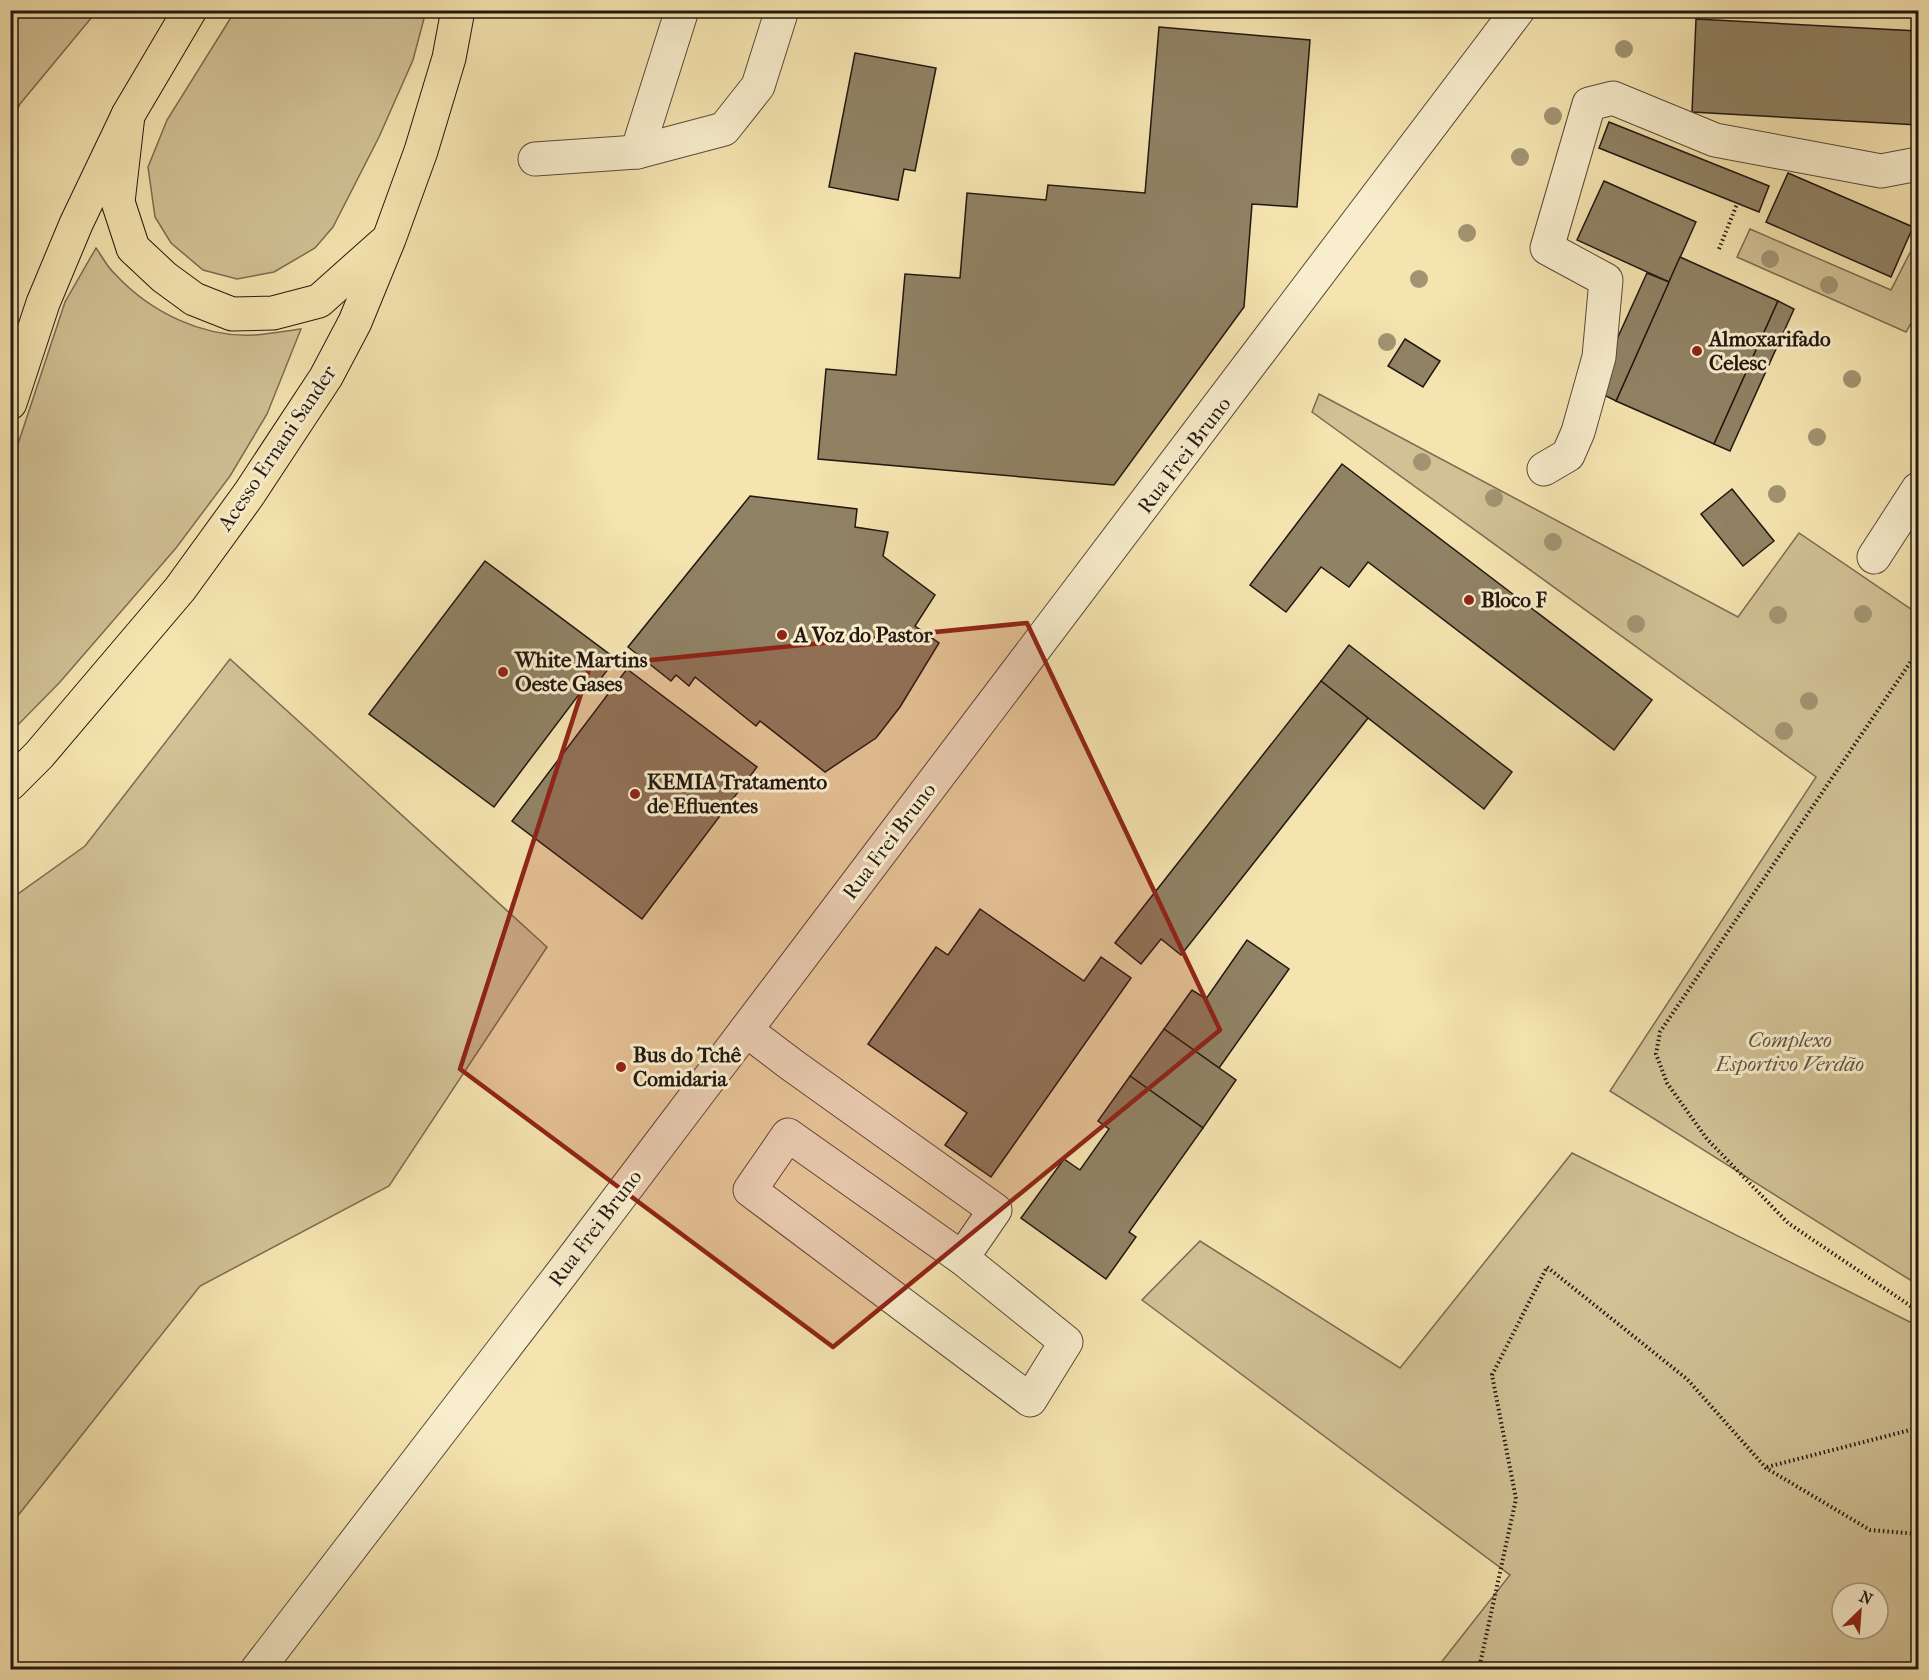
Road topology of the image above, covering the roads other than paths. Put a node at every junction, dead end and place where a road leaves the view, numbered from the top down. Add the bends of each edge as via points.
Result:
1 (190, 10) edge
2 (458, 10) edge
3 (478, 10) edge
4 (682, 10) edge
5 (782, 10) edge
6 (1518, 10) edge
7 (449, 58) junction
8 (128, 115) junction
9 (637, 152) junction
10 (535, 159) dead end
11 (1918, 164) edge
12 (389, 239) junction
13 (10, 404) edge
14 (1544, 469) dead end
15 (1918, 489) edge
16 (1874, 557) dead end
17 (10, 784) edge
18 (746, 1029) junction
19 (962, 1258) junction
20 (257, 1670) edge

1 - 8 highway
2 - 7 highway
3 - 7 highway
4 - 9 street
5 - 9 street via 758,86 724,129
6 - 18 street, Rua Frei Bruno
7 - 12 highway, Acesso Ernani Sander
8 - 12 highway via 118,202 133,248 164,278 194,299 232,314 273,313 319,301
8 - 13 highway via 43,303
9 - 10 street
11 - 14 street via 1881,171 1715,140 1613,98 1588,104 1547,248 1606,280 1599,357 1568,455
12 - 17 highway, Acesso Ernani Sander via 356,322 326,377 249,494 180,590
15 - 16 street
18 - 19 street via 996,1210
18 - 20 street, Rua Frei Bruno
19 - 19 street via 1066,1342 1030,1400 750,1191 788,1135

